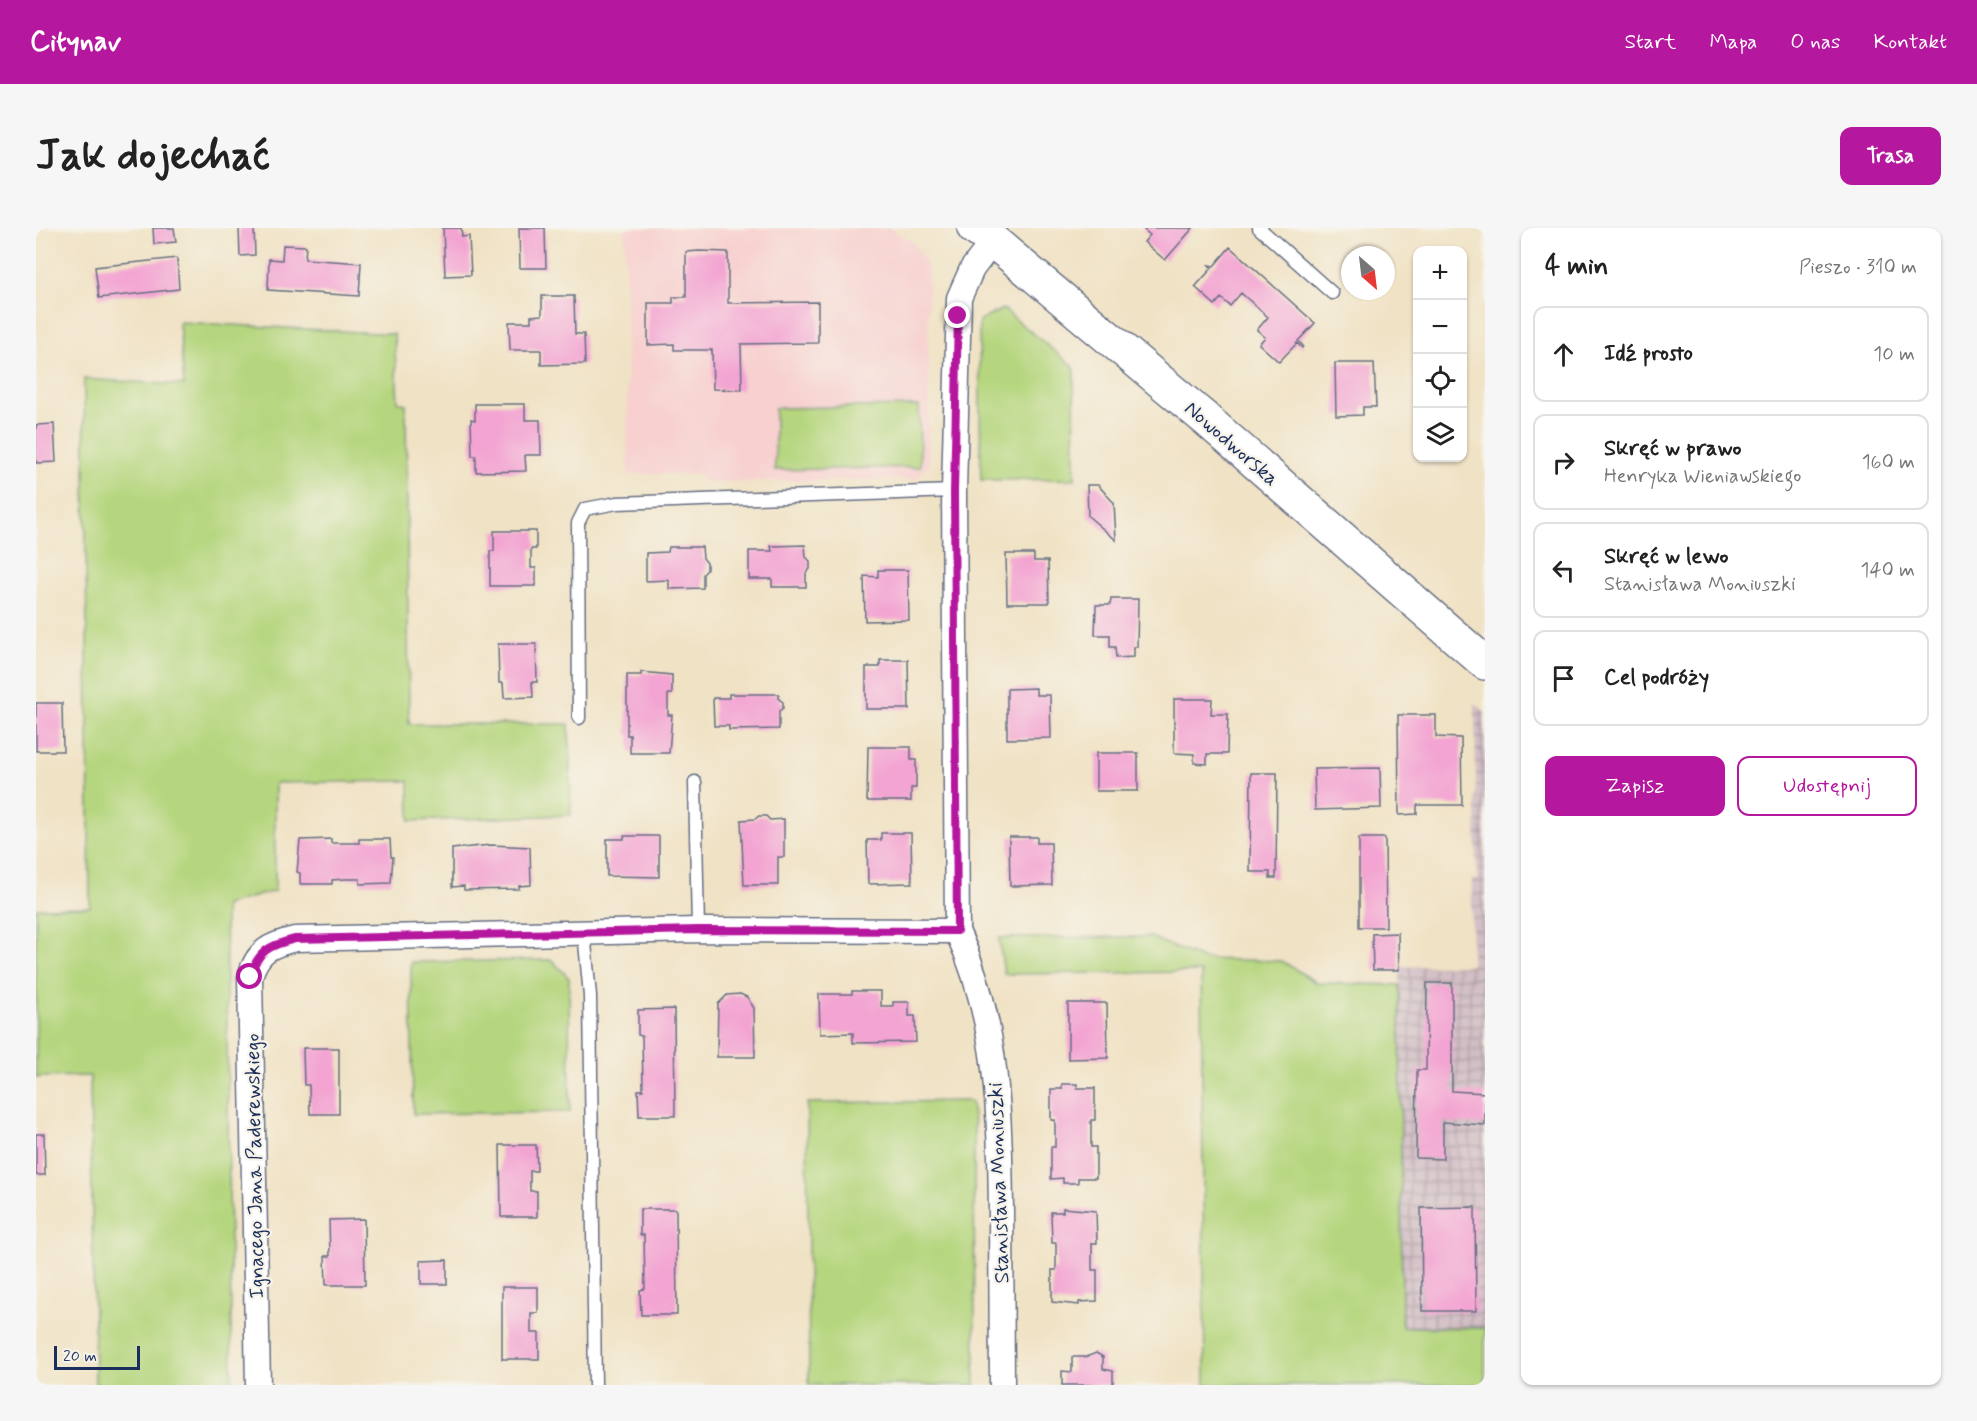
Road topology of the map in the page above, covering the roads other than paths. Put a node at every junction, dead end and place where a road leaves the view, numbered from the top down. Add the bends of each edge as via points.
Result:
1 (1259, 228) edge
2 (990, 232) edge
3 (1332, 293) dead end
4 (954, 491) junction
5 (1485, 663) edge
6 (579, 718) dead end
7 (695, 782) dead end
8 (698, 930) junction
9 (957, 931) junction
10 (584, 932) junction
11 (258, 1385) edge
12 (596, 1385) edge
13 (1002, 1385) edge

1 - 3 lane
2 - 4 street, Stanisława Moniuszki via 959,298
2 - 5 main road, Nowodworska
4 - 6 lane via 616,503 585,509 578,523
4 - 9 street, Stanisława Moniuszki
7 - 8 lane
8 - 9 street
8 - 10 street
9 - 13 street, Stanisława Moniuszki via 969,957 990,1038 999,1108
10 - 11 street, Ignacego Jana Paderewskiego via 295,939 263,950 250,977
10 - 12 lane via 590,996

